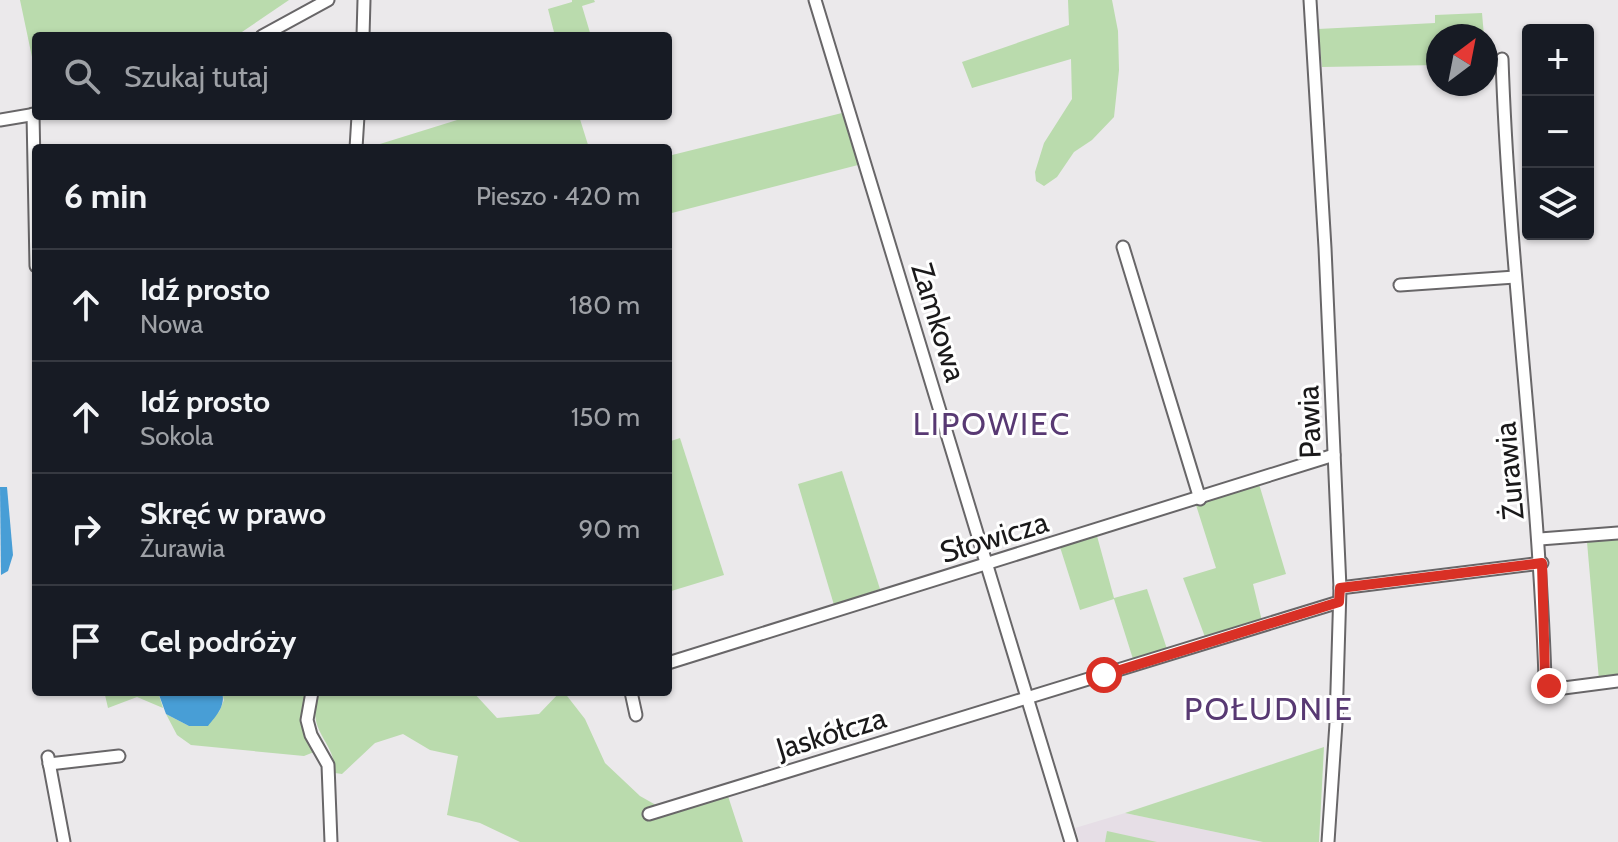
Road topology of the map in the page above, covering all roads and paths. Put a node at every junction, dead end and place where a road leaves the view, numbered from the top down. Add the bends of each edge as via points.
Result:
1 (328, 0) edge
2 (364, 0) edge
3 (815, 0) edge
4 (1310, 0) edge
5 (269, 32) edge
6 (363, 32) edge
7 (1502, 59) dead end
8 (32, 115) edge
9 (0, 120) edge
10 (35, 120) edge
11 (358, 120) edge
12 (35, 144) edge
13 (356, 144) edge
14 (1123, 247) dead end
15 (1515, 277) junction
16 (1400, 285) dead end
17 (1334, 455) junction
18 (1200, 499) junction
19 (1618, 533) edge
20 (1540, 539) junction
21 (1542, 563) junction
22 (987, 564) junction
23 (1340, 588) junction
24 (1339, 602) junction
25 (672, 662) edge
26 (1618, 681) edge
27 (311, 696) edge
28 (632, 696) edge
29 (1027, 698) junction
30 (636, 715) dead end
31 (119, 756) dead end
32 (649, 814) dead end
33 (64, 842) edge
34 (331, 842) edge
35 (1071, 842) edge
36 (1328, 842) edge

1 - 5 street
2 - 6 street
3 - 22 street, Zamkowa
4 - 17 street, Pawia
7 - 15 street, Żurawia
8 - 9 street
10 - 12 street
11 - 13 street
14 - 18 street
15 - 16 street
15 - 20 street, Żurawia
17 - 18 street, Słowicza
17 - 23 street, Pawia
18 - 22 street, Słowicza
19 - 20 street
20 - 21 street, Żurawia
21 - 23 street
21 - 26 street, Żurawia via 1549,686
22 - 25 street, Słowicza
22 - 29 street, Zamkowa
23 - 24 street, Pawia
24 - 29 street, Jaskółcza
24 - 36 street, Pawia
27 - 34 street via 307,720 328,765
28 - 30 street
29 - 32 street, Jaskółcza
29 - 35 street, Zamkowa
31 - 33 street via 49,761

